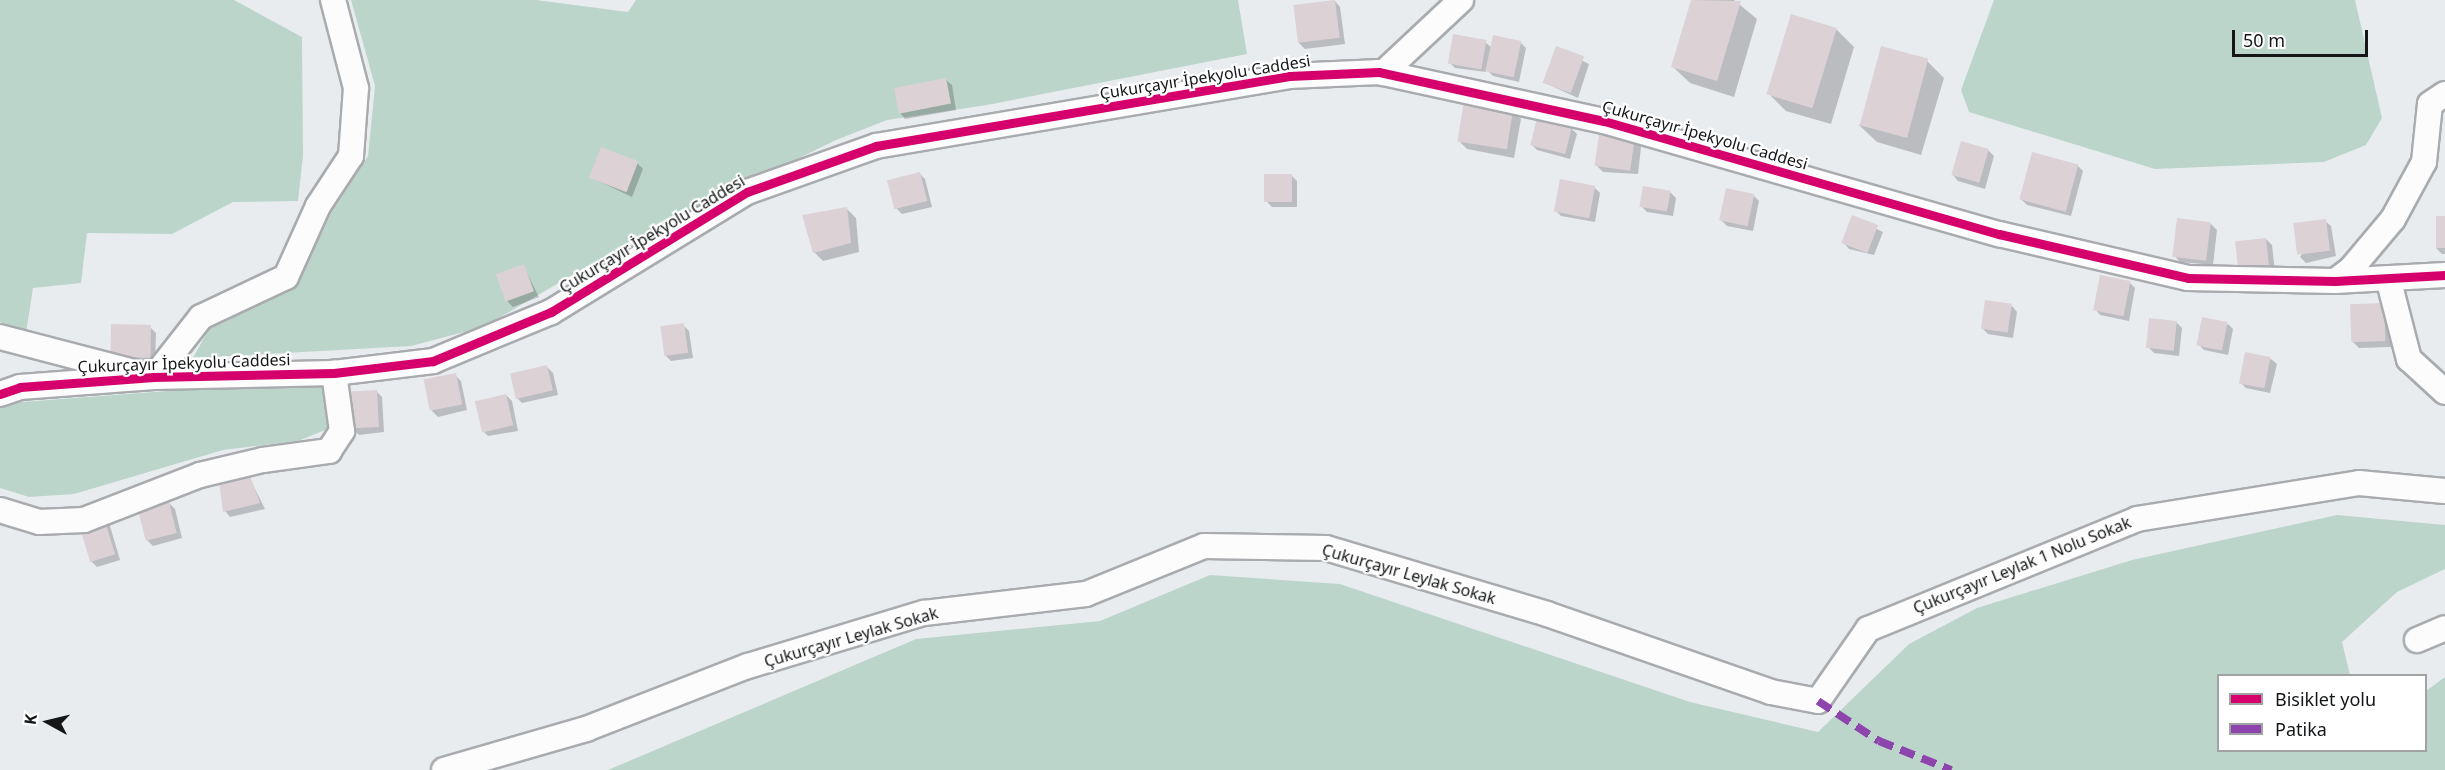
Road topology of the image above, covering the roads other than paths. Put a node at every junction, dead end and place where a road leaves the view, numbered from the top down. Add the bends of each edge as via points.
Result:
1 (333, 0) edge
2 (1461, 0) edge
3 (1383, 72) junction
4 (2445, 94) edge
5 (2445, 274) edge
6 (2388, 278) junction
7 (2335, 281) junction
8 (0, 337) edge
9 (334, 373) junction
10 (154, 377) junction
11 (2445, 393) edge
12 (0, 394) edge
13 (2445, 492) edge
14 (0, 510) edge
15 (2445, 628) edge
16 (2417, 640) dead end
17 (1818, 701) joint
18 (444, 770) edge

1 - 10 street via 356,88 351,156 318,206 286,277 201,317
2 - 3 street
3 - 7 street, Çukurçayır İpekyolu Caddesi via 1604,121 1999,234 2188,278
3 - 9 street, Çukurçayır İpekyolu Caddesi via 1289,76 876,146 747,192 530,321 434,361
4 - 7 street via 2430,104 2424,162 2393,219
5 - 6 street, Çukurçayır İpekyolu Caddesi
6 - 7 street, Çukurçayır İpekyolu Caddesi
6 - 11 street via 2409,359
8 - 10 street
9 - 10 street, Çukurçayır İpekyolu Caddesi
9 - 14 street via 342,431 329,451 263,460 200,475 84,520 39,522
10 - 12 street, Çukurçayır İpekyolu Caddesi via 20,387
13 - 17 street, Çukurçayır Leylak 1 Nolu Sokak via 2359,483 2137,519 1868,629
15 - 16 street
17 - 18 street, Çukurçayır Leylak Sokak via 1771,692 1547,614 1326,548 1204,546 1086,594 924,613 748,666 586,729

